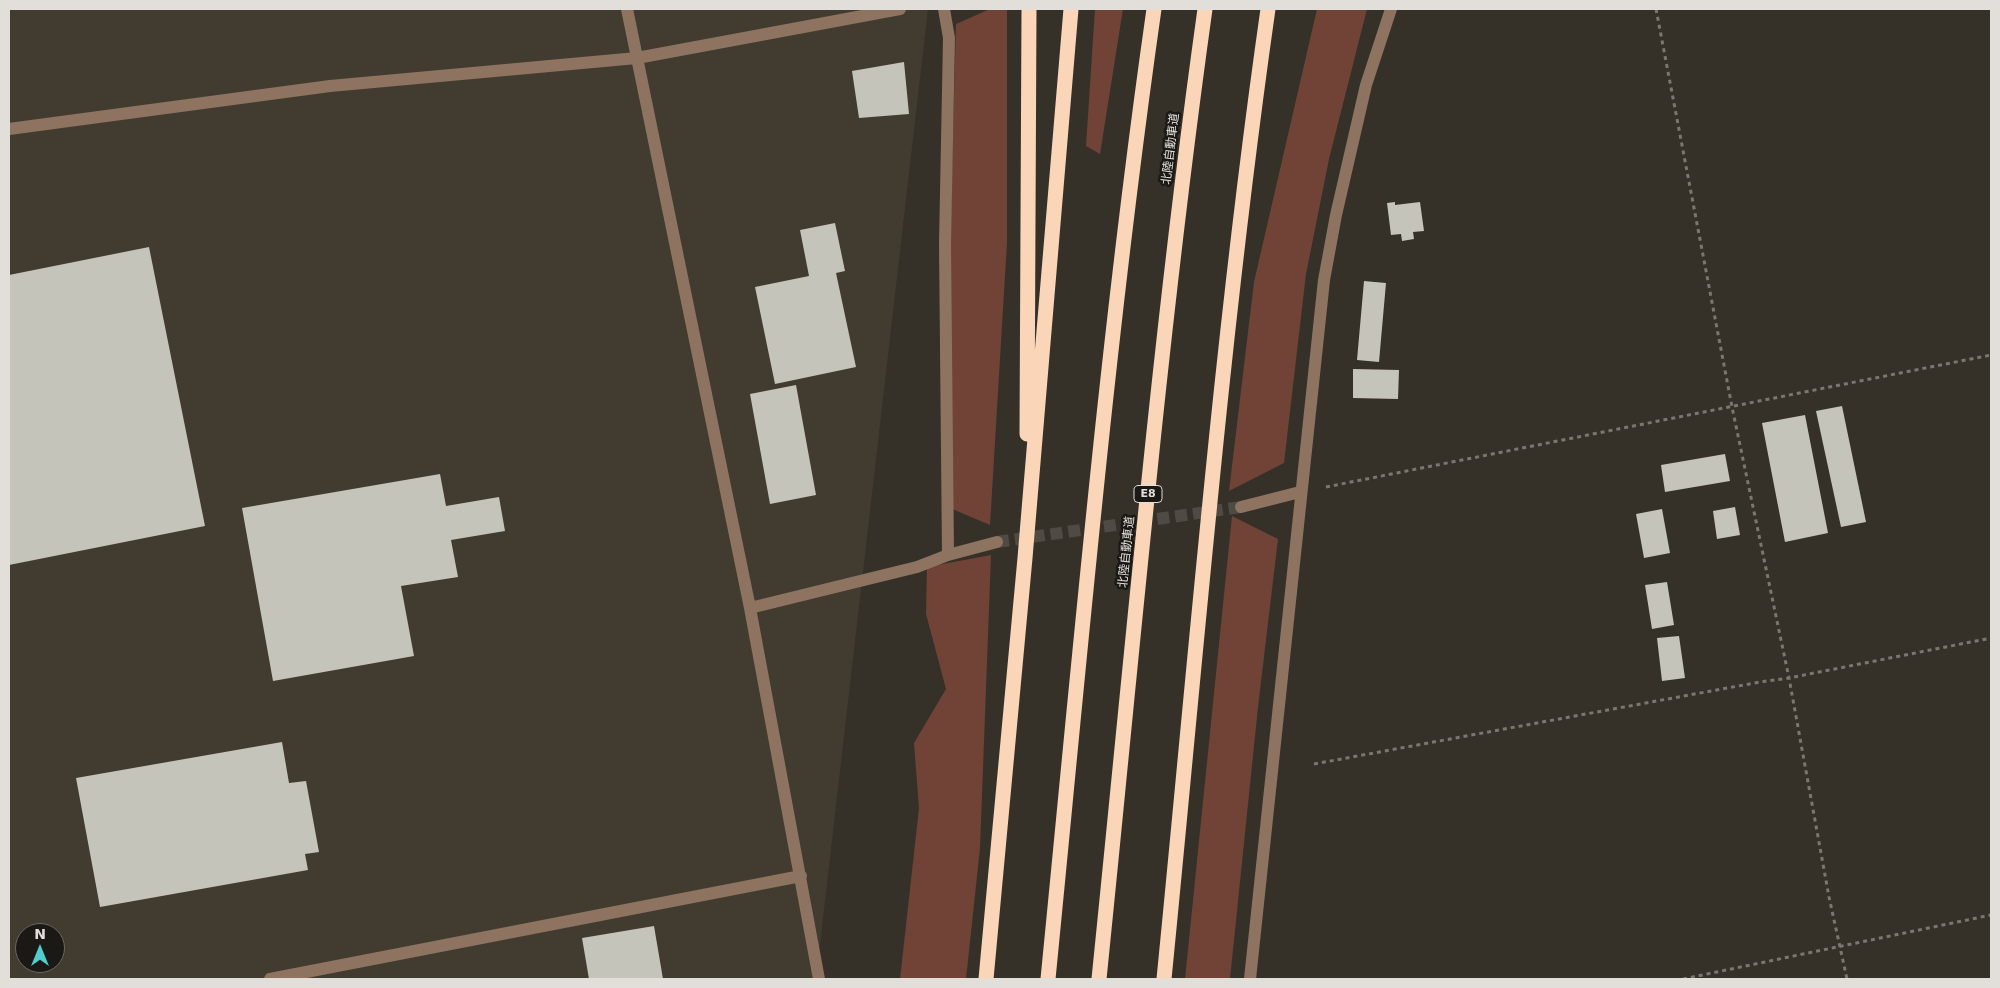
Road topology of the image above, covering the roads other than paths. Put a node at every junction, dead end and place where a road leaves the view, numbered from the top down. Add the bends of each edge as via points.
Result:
1 (627, 9) edge
2 (900, 9) edge
3 (944, 9) edge
4 (1029, 9) edge
5 (1071, 9) edge
6 (1154, 9) edge
7 (1205, 9) edge
8 (1268, 9) edge
9 (1278, 9) edge
10 (1391, 9) edge
11 (637, 58) junction
12 (9, 129) edge
13 (1251, 130) junction
14 (1300, 492) junction
15 (1241, 507) tunnel mouth
16 (997, 542) tunnel mouth
17 (948, 555) junction
18 (1025, 558) junction
19 (750, 608) junction
20 (801, 876) junction
21 (270, 979) edge
22 (819, 979) edge
23 (986, 979) edge
24 (1048, 979) edge
25 (1099, 979) edge
26 (1164, 979) edge
27 (1250, 979) edge

1 - 11 street
2 - 11 street
3 - 17 street via 949,38 945,244
4 - 18 highway
5 - 18 highway
6 - 24 highway via 1134,145
7 - 25 highway, 北陸自動車道 / E8 via 1165,330
8 - 13 highway
9 - 13 highway
10 - 14 street via 1366,85 1336,214 1324,280
11 - 12 street via 330,86
11 - 19 street
13 - 26 highway via 1231,298
14 - 15 street
14 - 27 street
16 - 17 street
17 - 19 street via 916,567
18 - 23 highway
19 - 20 street
20 - 21 street
20 - 22 street

